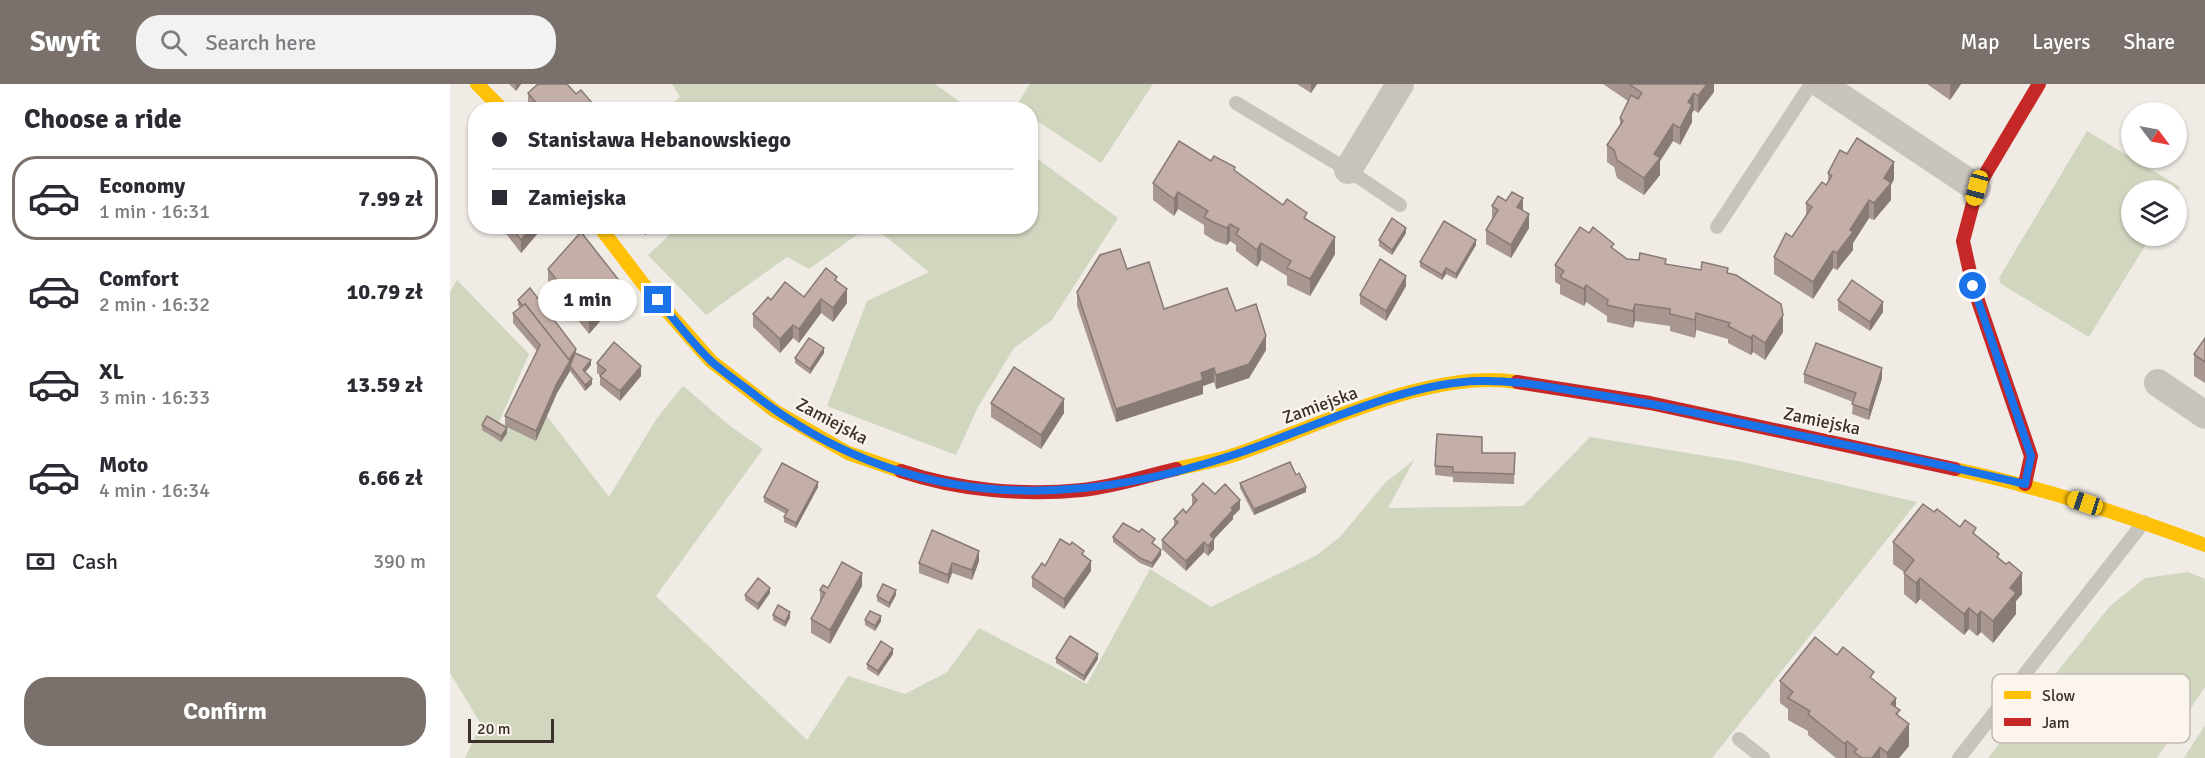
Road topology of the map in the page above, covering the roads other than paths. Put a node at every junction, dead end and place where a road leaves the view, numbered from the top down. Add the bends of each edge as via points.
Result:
1 (477, 84) edge
2 (1400, 84) edge
3 (1811, 84) edge
4 (1821, 84) edge
5 (2039, 84) edge
6 (495, 102) edge
7 (1236, 103) dead end
8 (1348, 170) junction
9 (1977, 188) junction
10 (1400, 205) dead end
11 (1717, 227) dead end
12 (605, 234) edge
13 (2158, 382) dead end
14 (2205, 416) edge
15 (2025, 484) junction
16 (2144, 522) junction
17 (2205, 545) edge
18 (2025, 674) edge
19 (1992, 716) edge
20 (1739, 739) dead end
21 (1762, 758) edge
22 (1959, 758) edge

1 - 6 street
2 - 8 street
3 - 11 lane
4 - 9 street
5 - 9 street
7 - 8 lane
8 - 10 lane
9 - 15 street via 1963,241 1973,286 2031,456
12 - 15 street, Zamiejska via 711,361 775,411 848,453 934,482 968,488 1083,490 1132,481 1232,456 1431,388 1474,381 1511,381 1650,403
13 - 14 street
15 - 16 street, Zamiejska
16 - 17 street, Zamiejska
16 - 18 lane
19 - 22 lane
20 - 21 lane

